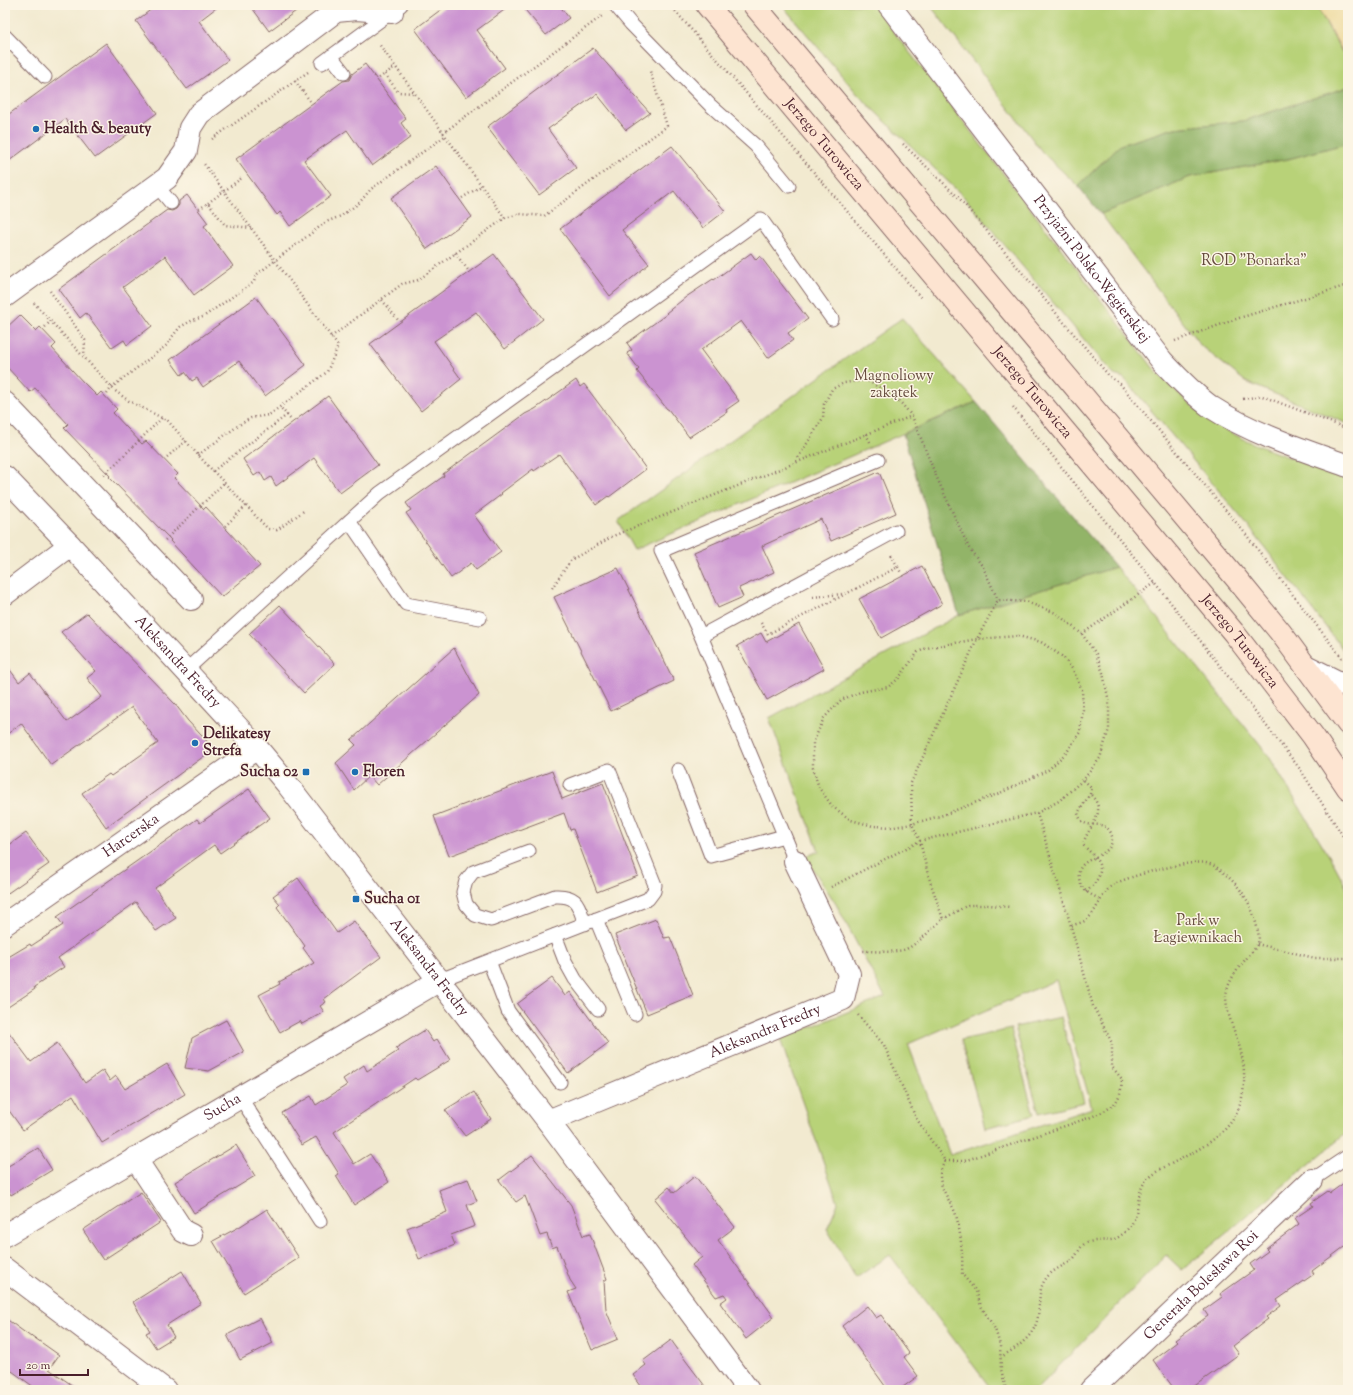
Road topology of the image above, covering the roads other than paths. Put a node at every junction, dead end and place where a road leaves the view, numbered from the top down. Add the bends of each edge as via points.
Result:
1 (707, 5) edge
2 (754, 5) edge
3 (889, 5) edge
4 (396, 8) edge
5 (611, 9) edge
6 (5, 36) edge
7 (344, 73) dead end
8 (45, 77) dead end
9 (157, 186) junction
10 (789, 186) dead end
11 (171, 203) dead end
12 (12, 291) edge
13 (832, 319) dead end
14 (5, 403) edge
15 (878, 460) dead end
16 (1348, 466) edge
17 (5, 477) edge
18 (349, 521) junction
19 (896, 532) dead end
20 (70, 545) junction
21 (5, 594) edge
22 (191, 599) dead end
23 (480, 618) dead end
24 (702, 636) junction
25 (1306, 666) junction
26 (185, 671) junction
27 (1348, 687) edge
28 (1348, 724) edge
29 (257, 748) junction
30 (678, 770) dead end
31 (570, 785) dead end
32 (1348, 788) edge
33 (784, 836) junction
34 (529, 851) dead end
35 (795, 861) joint
36 (591, 921) junction
37 (5, 924) edge
38 (555, 935) junction
39 (489, 961) junction
40 (440, 980) junction
41 (598, 1009) dead end
42 (635, 1014) dead end
43 (560, 1082) dead end
44 (240, 1097) junction
45 (548, 1120) junction
46 (1348, 1156) edge
47 (135, 1158) junction
48 (1312, 1180) joint
49 (320, 1221) dead end
50 (5, 1235) edge
51 (185, 1236) dead end
52 (5, 1269) edge
53 (1094, 1389) edge
54 (165, 1390) edge
55 (748, 1390) edge

1 - 32 main road, Jerzego Turowicza via 1234,633 1313,736
2 - 25 main road via 1182,513
3 - 16 street, Przyjaźni Polsko-Węgierskiej via 1179,380 1211,407 1248,427
4 - 7 lane via 327,59
4 - 9 street via 336,11 199,114 190,128 186,150 167,178
5 - 10 lane via 631,24 710,105 756,146
6 - 8 lane
9 - 11 lane
9 - 12 street
13 - 18 lane via 761,219 386,488
14 - 22 street
15 - 24 lane via 661,551
17 - 20 street, Aleksandra Fredry
18 - 23 lane via 406,604
18 - 26 lane
19 - 24 lane
20 - 21 street
20 - 26 street, Aleksandra Fredry
24 - 33 lane
25 - 27 street
25 - 28 main road
26 - 29 street, Aleksandra Fredry
29 - 37 street, Harcerska
29 - 40 street, Aleksandra Fredry
30 - 33 lane via 711,856
31 - 36 lane via 609,770 654,885 654,891 648,898
33 - 35 lane
34 - 36 lane via 473,872 466,881 463,892 466,904 475,915 491,920 564,895 572,898
35 - 45 street, Aleksandra Fredry via 849,974 843,999
36 - 38 lane
36 - 42 lane
38 - 39 lane
38 - 41 lane via 575,979
39 - 40 lane
39 - 43 lane via 508,1011
40 - 44 street, Sucha
40 - 45 street, Aleksandra Fredry
44 - 47 street, Sucha
44 - 49 lane
45 - 55 street, Aleksandra Fredry
46 - 48 lane
47 - 50 street, Sucha
47 - 51 street
48 - 53 street, Generała Bolesława Roi
52 - 54 street

